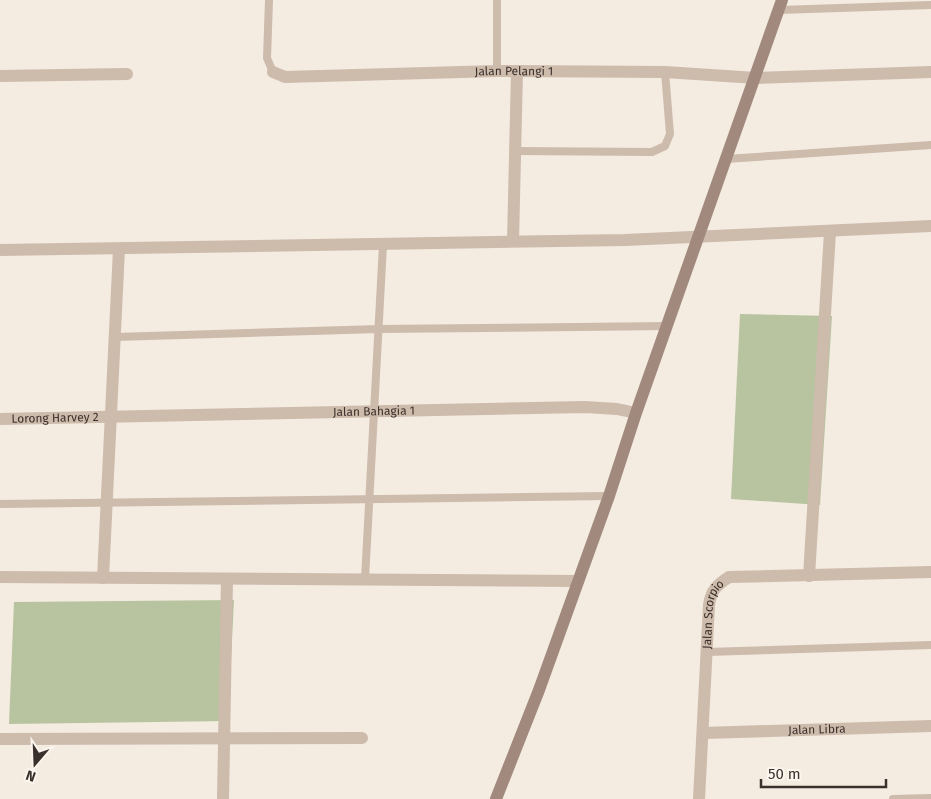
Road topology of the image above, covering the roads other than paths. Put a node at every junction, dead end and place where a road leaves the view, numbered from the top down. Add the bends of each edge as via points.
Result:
1 (269, 0) edge
2 (497, 0) edge
3 (781, 5) edge
4 (931, 5) edge
5 (497, 71) junction
6 (517, 71) junction
7 (274, 72) joint
8 (665, 72) junction
9 (931, 72) edge
10 (127, 74) dead end
11 (0, 76) edge
12 (756, 78) junction
13 (931, 145) edge
14 (515, 152) junction
15 (726, 158) junction
16 (931, 226) edge
17 (830, 232) junction
18 (700, 236) junction
19 (514, 241) junction
20 (382, 245) junction
21 (119, 248) junction
22 (0, 250) edge
23 (668, 326) junction
24 (378, 329) junction
25 (115, 337) junction
26 (374, 411) junction
27 (636, 413) junction
28 (111, 416) junction
29 (0, 419) edge
30 (609, 496) junction
31 (369, 498) junction
32 (106, 502) junction
33 (0, 504) edge
34 (931, 572) edge
35 (809, 576) junction
36 (0, 577) edge
37 (102, 578) junction
38 (227, 578) junction
39 (365, 579) junction
40 (578, 581) junction
41 (931, 646) edge
42 (707, 652) junction
43 (931, 726) edge
44 (703, 734) junction
45 (362, 738) dead end
46 (0, 739) edge
47 (224, 739) junction
48 (931, 798) edge
49 (223, 799) edge
50 (496, 799) edge
51 (699, 799) edge
52 (893, 799) edge

1 - 7 lane via 267,58
2 - 5 lane
3 - 4 lane
3 - 12 street
5 - 6 street, Jalan Pelangi 1
5 - 7 street, Jalan Pelangi 1 via 285,77
6 - 8 street, Jalan Pelangi 1
6 - 14 street
8 - 12 street, Jalan Pelangi 1
8 - 14 lane via 670,134 665,146 652,152
9 - 12 street, Jalan Pelangi 1
10 - 11 street
12 - 15 street
13 - 15 lane
14 - 19 street
15 - 18 street
16 - 17 street
17 - 18 street
17 - 35 street
18 - 19 street
18 - 23 street
19 - 20 street
20 - 21 street
20 - 24 lane
21 - 22 street
21 - 25 street
23 - 24 lane
23 - 27 street
24 - 25 lane
24 - 26 lane
25 - 28 street
26 - 27 street, Jalan Bahagia 1 via 585,407
26 - 28 street, Jalan Bahagia 1
26 - 31 lane
27 - 30 street
28 - 29 street, Lorong Harvey 2
28 - 32 street
30 - 31 lane
30 - 40 street
31 - 32 lane
31 - 39 lane
32 - 33 lane
32 - 37 street
34 - 35 street, Jalan Scorpio
35 - 42 street, Jalan Scorpio via 729,577 716,586 710,596
36 - 37 street
37 - 38 street
38 - 39 street
38 - 47 street
39 - 40 street
40 - 50 street
41 - 42 lane
42 - 44 street, Jalan Scorpio
43 - 44 street, Jalan Libra
44 - 51 street, Jalan Scorpio
45 - 47 street
46 - 47 street
47 - 49 street
48 - 52 lane

